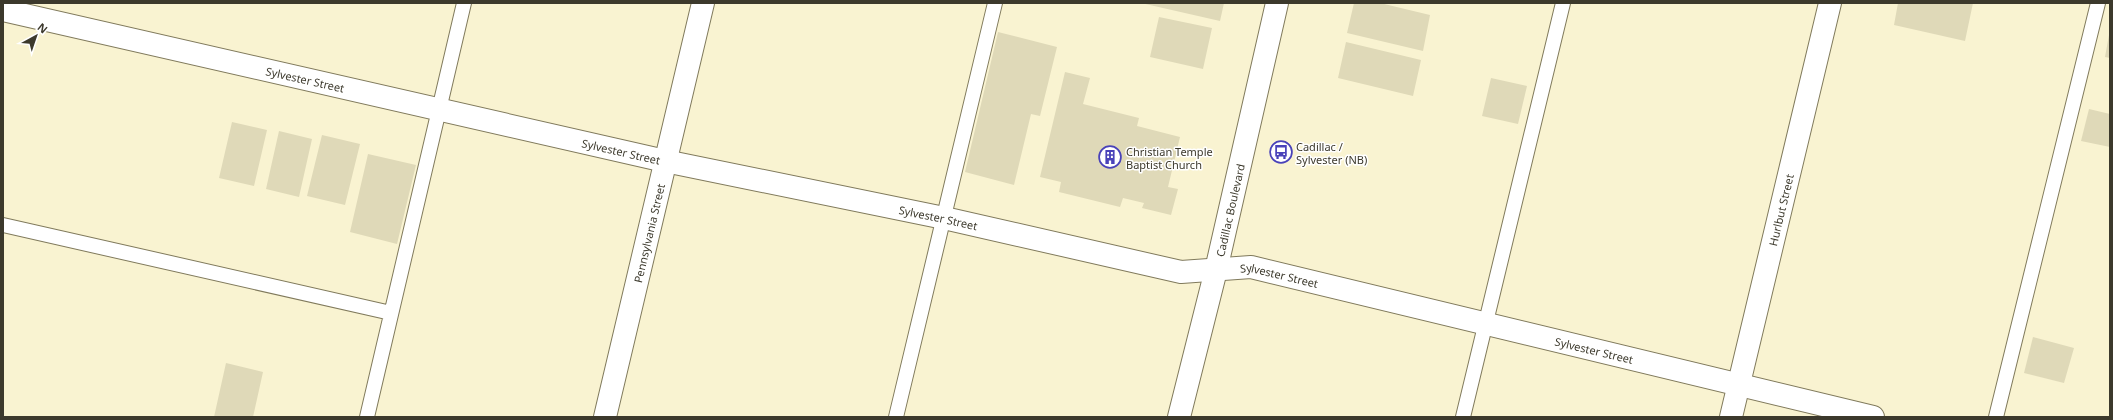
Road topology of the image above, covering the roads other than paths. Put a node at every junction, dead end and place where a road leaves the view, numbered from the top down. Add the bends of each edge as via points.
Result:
1 (464, 3) edge
2 (703, 3) edge
3 (995, 3) edge
4 (1277, 3) edge
5 (1563, 3) edge
6 (1830, 3) edge
7 (2098, 3) edge
8 (3, 10) edge
9 (438, 109) junction
10 (665, 161) junction
11 (944, 218) junction
12 (3, 225) edge
13 (1216, 270) junction
14 (391, 313) junction
15 (1485, 324) junction
16 (1740, 384) junction
17 (367, 417) edge
18 (605, 417) edge
19 (896, 417) edge
20 (1179, 417) edge
21 (1463, 417) edge
22 (1731, 417) edge
23 (1872, 417) edge
24 (1996, 417) edge

1 - 9 lane
2 - 10 street, Pennsylvania Street
3 - 11 lane
4 - 13 street, Cadillac Boulevard
5 - 15 lane
6 - 16 street, Hurlbut Street
7 - 24 lane
8 - 9 street, Sylvester Street
9 - 10 street, Sylvester Street
9 - 14 lane
10 - 11 street, Sylvester Street
10 - 18 street, Pennsylvania Street
11 - 13 street, Sylvester Street via 1181,272
11 - 19 lane
12 - 14 lane
13 - 15 street, Sylvester Street via 1251,267
13 - 20 street, Cadillac Boulevard
14 - 17 lane
15 - 16 street, Sylvester Street
15 - 21 lane
16 - 22 street, Hurlbut Street
16 - 23 street, Sylvester Street

